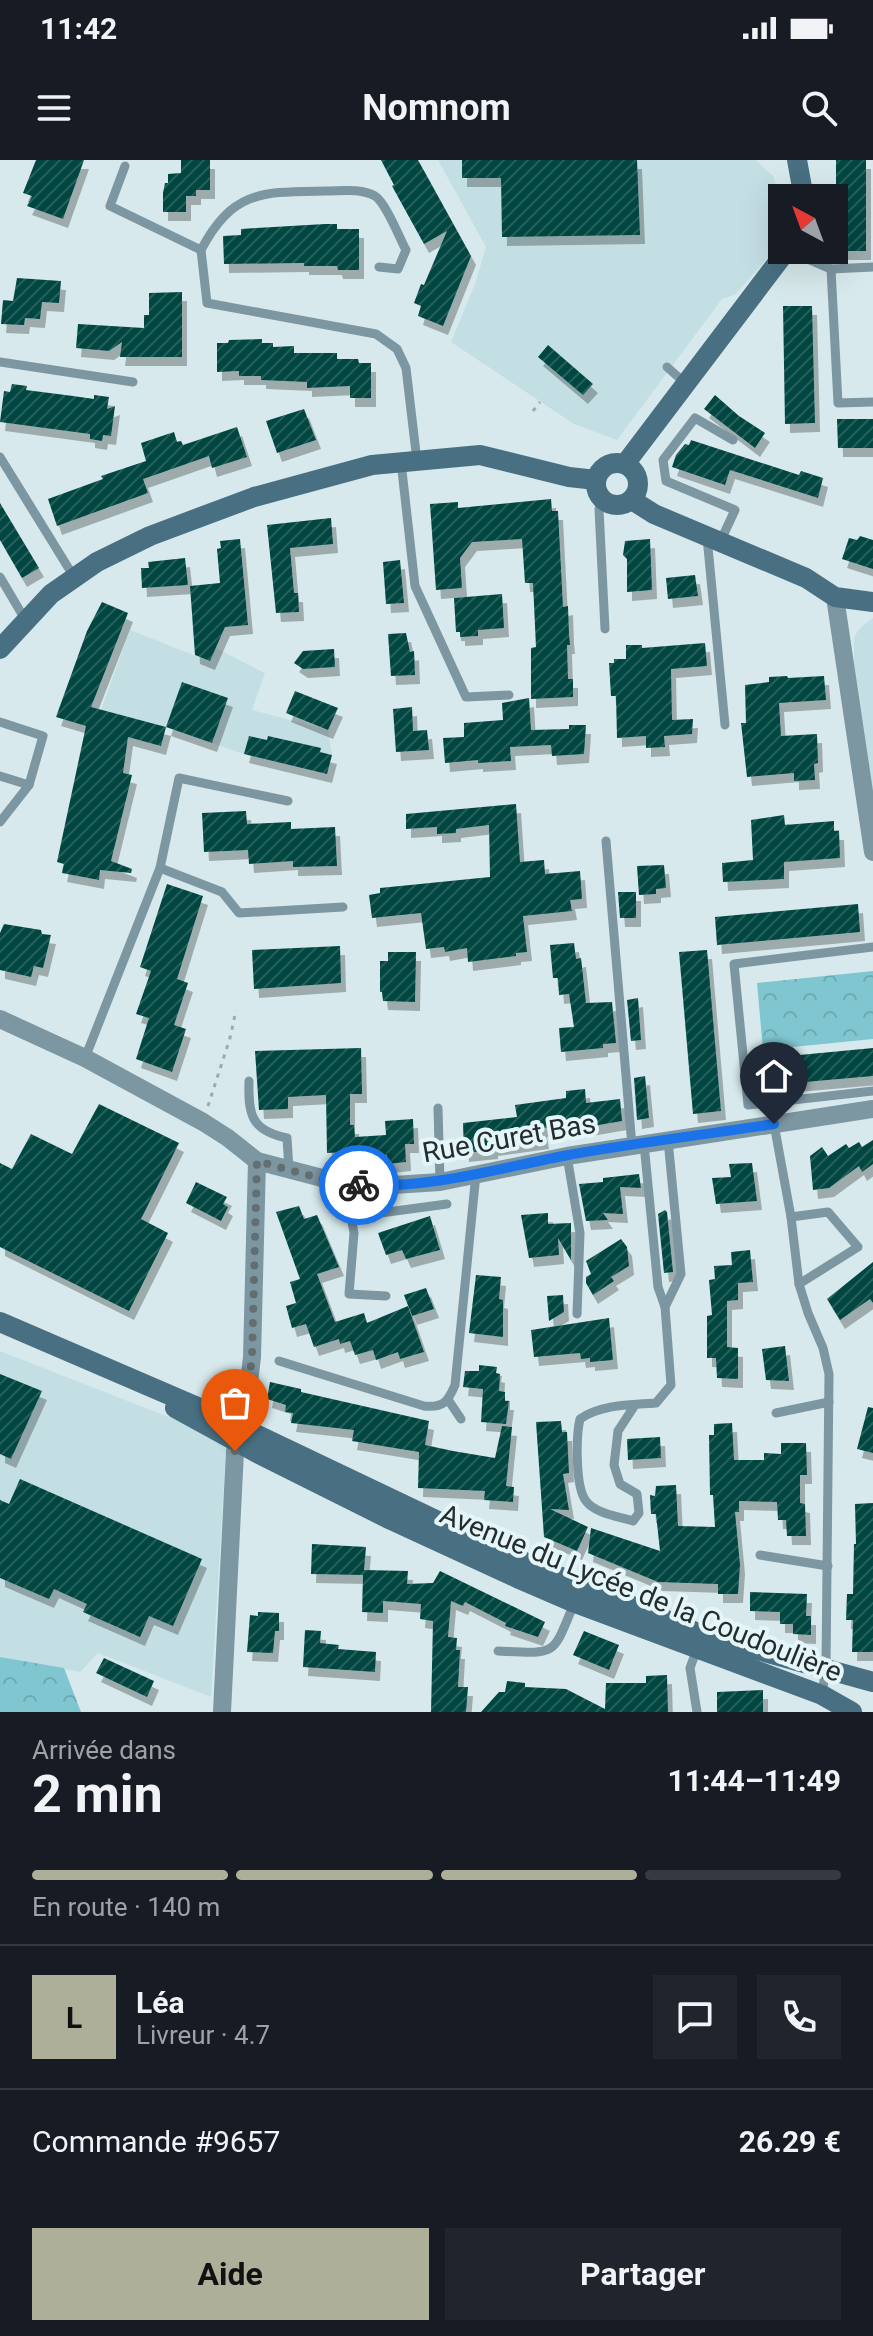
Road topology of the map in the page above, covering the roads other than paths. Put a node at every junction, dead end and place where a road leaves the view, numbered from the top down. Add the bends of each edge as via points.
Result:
1 (795, 164) edge
2 (125, 166) dead end
3 (800, 184) edge
4 (201, 250) junction
5 (776, 264) edge
6 (819, 264) edge
7 (379, 267) dead end
8 (873, 267) edge
9 (831, 269) junction
10 (0, 362) edge
11 (667, 367) dead end
12 (133, 382) dead end
13 (685, 383) junction
14 (873, 402) edge
15 (733, 440) dead end
16 (0, 457) edge
17 (409, 462) junction
18 (625, 464) junction
19 (596, 480) junction
20 (632, 500) junction
21 (604, 501) junction
22 (714, 537) junction
23 (0, 577) edge
24 (75, 578) junction
25 (835, 597) junction
26 (873, 602) edge
27 (26, 621) junction
28 (605, 629) dead end
29 (0, 649) edge
30 (509, 695) dead end
31 (0, 722) edge
32 (725, 725) dead end
33 (0, 776) edge
34 (29, 785) junction
35 (288, 801) dead end
36 (0, 822) edge
37 (606, 841) dead end
38 (873, 852) edge
39 (160, 868) junction
40 (343, 907) dead end
41 (873, 947) edge
42 (0, 1019) edge
43 (85, 1058) junction
44 (249, 1081) dead end
45 (873, 1091) edge
46 (438, 1108) dead end
47 (873, 1109) edge
48 (774, 1124) junction
49 (668, 1140) junction
50 (638, 1145) junction
51 (567, 1156) junction
52 (257, 1161) junction
53 (289, 1170) junction
54 (476, 1174) junction
55 (440, 1182) junction
56 (345, 1184) junction
57 (447, 1204) dead end
58 (351, 1217) junction
59 (791, 1217) junction
60 (799, 1284) junction
61 (386, 1296) dead end
62 (665, 1307) junction
63 (577, 1314) dead end
64 (0, 1322) edge
65 (279, 1361) dead end
66 (449, 1401) junction
67 (829, 1402) junction
68 (635, 1405) junction
69 (776, 1413) dead end
70 (461, 1419) dead end
71 (238, 1435) junction
72 (760, 1555) dead end
73 (828, 1566) junction
74 (578, 1594) junction
75 (700, 1642) junction
76 (498, 1651) dead end
77 (826, 1667) junction
78 (873, 1682) edge
79 (822, 1695) junction
80 (222, 1712) edge
81 (697, 1712) edge
82 (852, 1712) edge

1 - 3 street
2 - 4 lane via 110,206
4 - 7 lane via 213,228 237,204 268,192 363,191 379,198 406,250 398,269
4 - 17 lane via 207,303 376,334 397,349 406,368
5 - 13 street
6 - 9 lane
8 - 9 lane
9 - 14 lane via 838,403
10 - 12 lane
11 - 13 lane
13 - 18 street
15 - 22 lane via 695,418 663,460 666,481 735,510
16 - 24 lane
17 - 19 street via 480,455
17 - 24 street via 372,465 250,498 150,536
17 - 30 lane via 415,586 466,697
18 - 19 street via 607,465
18 - 20 street via 639,483
19 - 21 street
20 - 21 street via 617,506
20 - 22 street
21 - 28 lane via 599,509
22 - 25 street via 806,578
22 - 32 lane
23 - 27 lane
24 - 27 street
25 - 26 street
25 - 38 street
27 - 29 street
31 - 34 lane via 43,736
33 - 34 lane
34 - 36 lane
35 - 39 lane via 179,778
37 - 50 lane
39 - 40 lane via 222,892 239,913
39 - 43 lane
41 - 45 lane via 734,964 748,1105
42 - 43 street, Rue Curet Bas
43 - 52 street, Rue Curet Bas via 203,1122
44 - 53 lane via 248,1108 263,1129 287,1138
46 - 55 lane
47 - 48 street, Rue Curet Bas
48 - 49 street, Rue Curet Bas
48 - 59 lane
49 - 50 street, Rue Curet Bas
49 - 62 lane via 681,1274
50 - 51 street, Rue Curet Bas
50 - 62 lane
51 - 54 street, Rue Curet Bas
51 - 63 lane via 580,1233
52 - 53 street, Rue Curet Bas
52 - 71 street via 252,1357
53 - 56 street, Rue Curet Bas
54 - 55 street, Rue Curet Bas
54 - 66 lane via 455,1385
55 - 56 street, Rue Curet Bas
56 - 58 lane
57 - 58 lane
58 - 61 lane via 349,1294
59 - 60 lane
59 - 60 lane via 828,1212 858,1247
60 - 67 lane via 823,1348
62 - 68 lane via 671,1385 656,1403
64 - 71 street, Avenue du Lycée de la Coudoulière via 120,1373 202,1424
65 - 66 lane via 424,1406
66 - 70 lane
67 - 69 lane
67 - 73 lane
68 - 68 lane via 618,1431 614,1465 620,1484 637,1494 639,1513 633,1521 586,1502 577,1432 580,1419 589,1412
71 - 74 street, Avenue du Lycée de la Coudoulière via 391,1520
71 - 80 street
72 - 73 lane
73 - 77 lane
74 - 75 street, Avenue du Lycée de la Coudoulière
74 - 76 lane via 557,1645 544,1653
75 - 77 street, Avenue du Lycée de la Coudoulière
75 - 79 street, Avenue du Lycée de la Coudoulière
75 - 81 lane via 690,1668
77 - 78 street, Avenue du Lycée de la Coudoulière
77 - 79 lane
79 - 82 street, Avenue du Lycée de la Coudoulière

